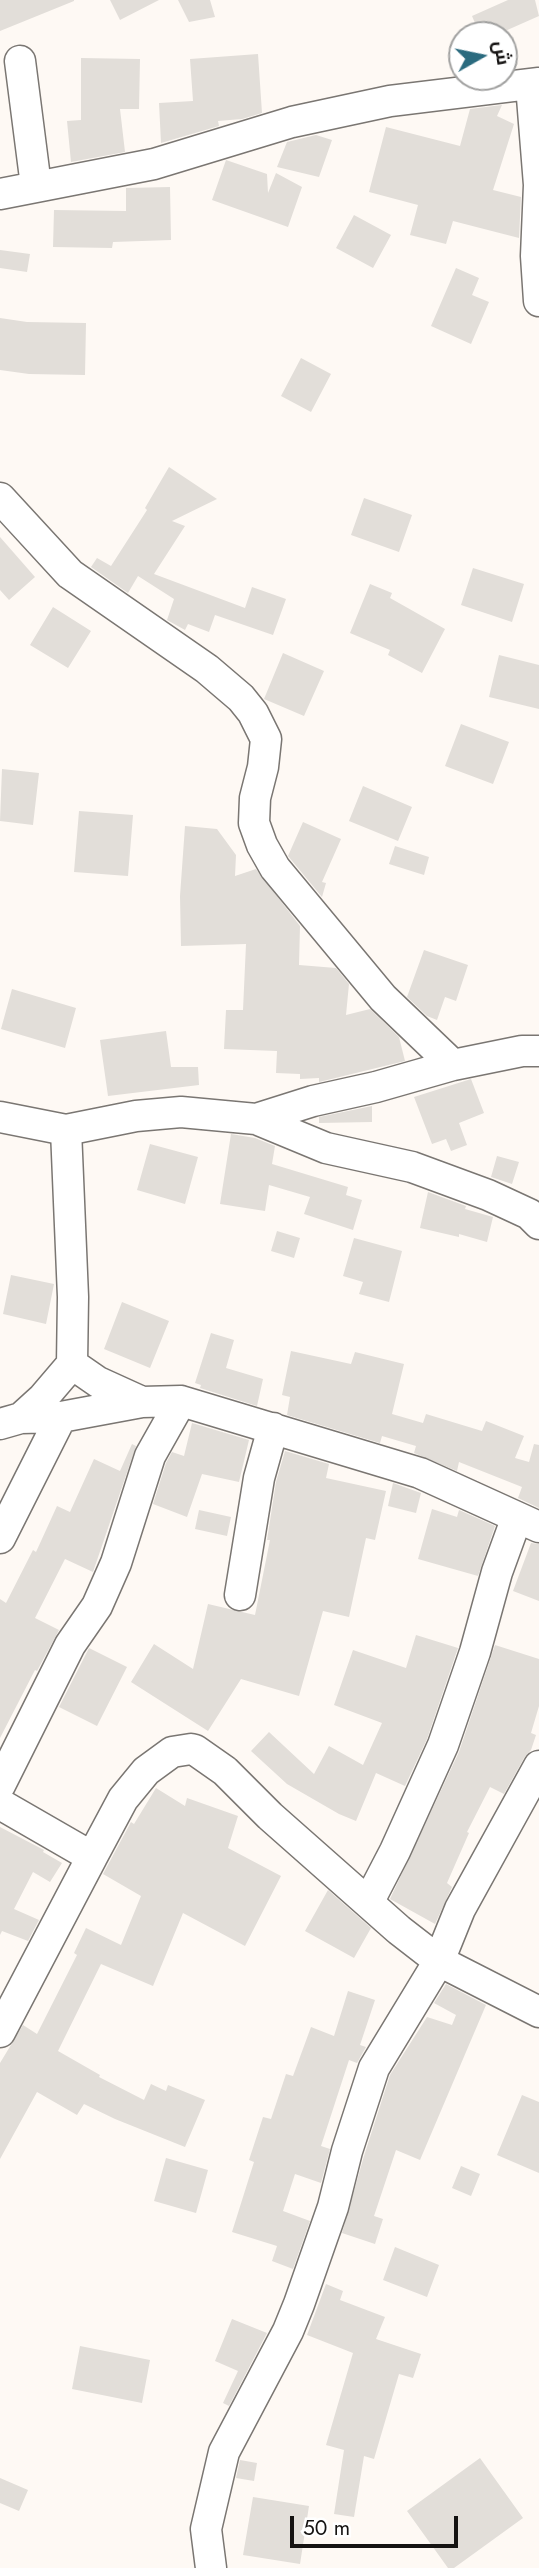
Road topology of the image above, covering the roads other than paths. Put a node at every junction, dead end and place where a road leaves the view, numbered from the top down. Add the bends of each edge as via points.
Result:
1 (20, 61) dead end
2 (535, 84) edge
3 (36, 186) junction
4 (0, 194) edge
5 (539, 301) edge
6 (0, 498) edge
7 (539, 1051) edge
8 (453, 1065) junction
9 (0, 1117) edge
10 (257, 1119) junction
11 (66, 1130) junction
12 (539, 1224) edge
13 (72, 1364) junction
14 (181, 1401) junction
15 (142, 1402) junction
16 (61, 1417) junction
17 (10, 1421) edge
18 (273, 1428) junction
19 (528, 1522) edge
20 (0, 1538) edge
21 (240, 1595) dead end
22 (539, 1766) edge
23 (0, 1785) edge
24 (0, 1804) edge
25 (92, 1857) junction
26 (369, 1900) junction
27 (439, 1961) junction
28 (539, 2012) edge
29 (0, 2032) edge
30 (211, 2568) edge

1 - 3 street
2 - 3 street via 377,104 292,122 154,164
2 - 5 street
3 - 4 street
6 - 8 street via 70,574 207,668 253,713 266,739 254,823 275,868 383,998
7 - 8 street
8 - 10 street
9 - 11 street
10 - 11 street via 181,1112
10 - 12 street via 326,1147 412,1167 476,1190 530,1214
11 - 13 street
13 - 15 street
13 - 17 street via 43,1398
14 - 15 street
14 - 18 street
14 - 23 street via 150,1456 116,1563 97,1606 70,1645
15 - 16 street
16 - 17 street
16 - 20 street
18 - 19 street via 420,1472
18 - 21 street via 259,1478
19 - 26 street via 497,1572 443,1745
22 - 27 street via 460,1909
24 - 25 street
25 - 26 street via 122,1800 146,1771 172,1752 191,1749 225,1771
25 - 29 street
26 - 27 street
27 - 28 street
27 - 30 street via 374,2068 299,2304 224,2452 206,2529

